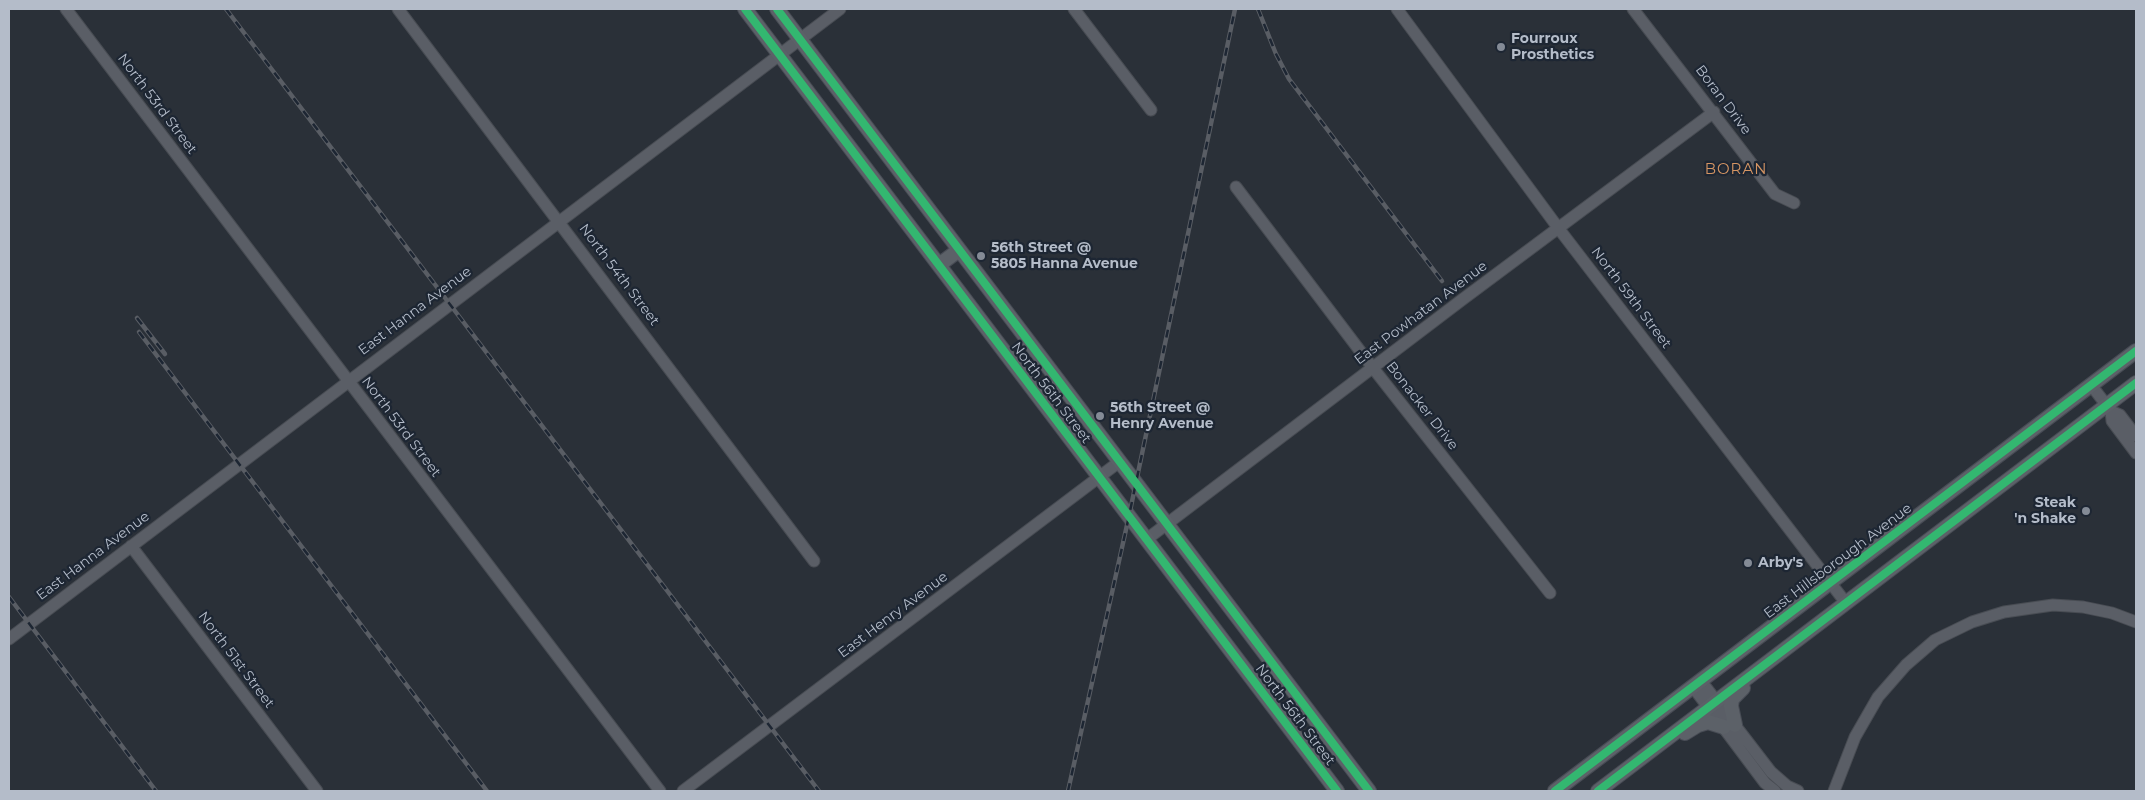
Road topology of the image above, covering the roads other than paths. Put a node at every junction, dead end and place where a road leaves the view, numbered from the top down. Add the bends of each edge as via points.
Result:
1 (66, 9) edge
2 (398, 9) edge
3 (745, 9) edge
4 (777, 9) edge
5 (840, 9) edge
6 (1074, 9) edge
7 (1397, 9) edge
8 (1634, 9) edge
9 (800, 39) junction
10 (780, 54) junction
11 (1150, 110) dead end
12 (1714, 112) junction
13 (1236, 187) dead end
14 (1794, 203) dead end
15 (559, 220) junction
16 (1559, 229) junction
17 (959, 250) junction
18 (939, 265) junction
19 (2136, 351) edge
20 (1373, 368) junction
21 (348, 381) junction
22 (2136, 383) edge
23 (2091, 385) junction
24 (2108, 408) junction
25 (2136, 436) edge
26 (2136, 453) edge
27 (1119, 462) junction
28 (1099, 477) junction
29 (1167, 524) junction
30 (1147, 539) junction
31 (131, 546) junction
32 (814, 561) dead end
33 (1830, 582) junction
34 (1550, 593) dead end
35 (1846, 602) junction
36 (2136, 622) edge
37 (9, 639) edge
38 (1760, 668) junction
39 (1697, 684) junction
40 (1713, 704) junction
41 (1730, 726) junction
42 (1653, 749) junction
43 (317, 791) edge
44 (660, 791) edge
45 (684, 791) edge
46 (1337, 791) edge
47 (1369, 791) edge
48 (1555, 791) edge
49 (1598, 791) edge
50 (1774, 791) edge
51 (1798, 791) edge
52 (1834, 791) edge

1 - 21 street, North 53rd Street
2 - 15 street, North 54th Street
3 - 10 main road, North 56th Street
4 - 9 main road, North 56th Street
5 - 9 street, East Hanna Avenue
6 - 11 street
7 - 16 street, North 59th Street
8 - 12 street, Boran Drive
9 - 10 street, East Hanna Avenue
9 - 17 main road, North 56th Street
10 - 15 street, East Hanna Avenue
10 - 18 main road, North 56th Street
12 - 14 street, Boran Drive via 1775,194
12 - 16 street, East Powhatan Avenue
13 - 20 street, Bonacker Drive
15 - 21 street, East Hanna Avenue
15 - 32 street, North 54th Street
16 - 20 street, East Powhatan Avenue
16 - 33 street, North 59th Street
17 - 18 main road
17 - 27 main road, North 56th Street
18 - 28 main road, North 56th Street
19 - 23 main road, East Hillsborough Avenue
20 - 29 street, East Powhatan Avenue
20 - 34 street, Bonacker Drive
21 - 31 street, East Hanna Avenue
21 - 44 street, North 53rd Street
22 - 24 main road
23 - 24 street
23 - 33 main road, East Hillsborough Avenue
24 - 25 street via 2120,415
24 - 26 street via 2112,421
24 - 35 main road
27 - 28 street, East Henry Avenue
27 - 29 main road, North 56th Street
28 - 30 main road, North 56th Street
28 - 45 street, East Henry Avenue
29 - 30 street, East Powhatan Avenue
29 - 47 main road, North 56th Street
30 - 46 main road, North 56th Street
31 - 37 street, East Hanna Avenue
31 - 43 street, North 51st Street
33 - 35 street, North 59th Street
33 - 39 main road, East Hillsborough Avenue
35 - 38 main road
36 - 52 street via 2083,607 2053,605 2004,612 1972,622 1935,640 1906,665 1878,697 1855,738
38 - 40 main road
38 - 41 main road via 1732,699
39 - 40 street
39 - 48 main road, East Hillsborough Avenue
40 - 41 street
40 - 42 main road
41 - 42 main road via 1708,722
41 - 50 street via 1765,783
41 - 51 street via 1771,772
42 - 49 main road

